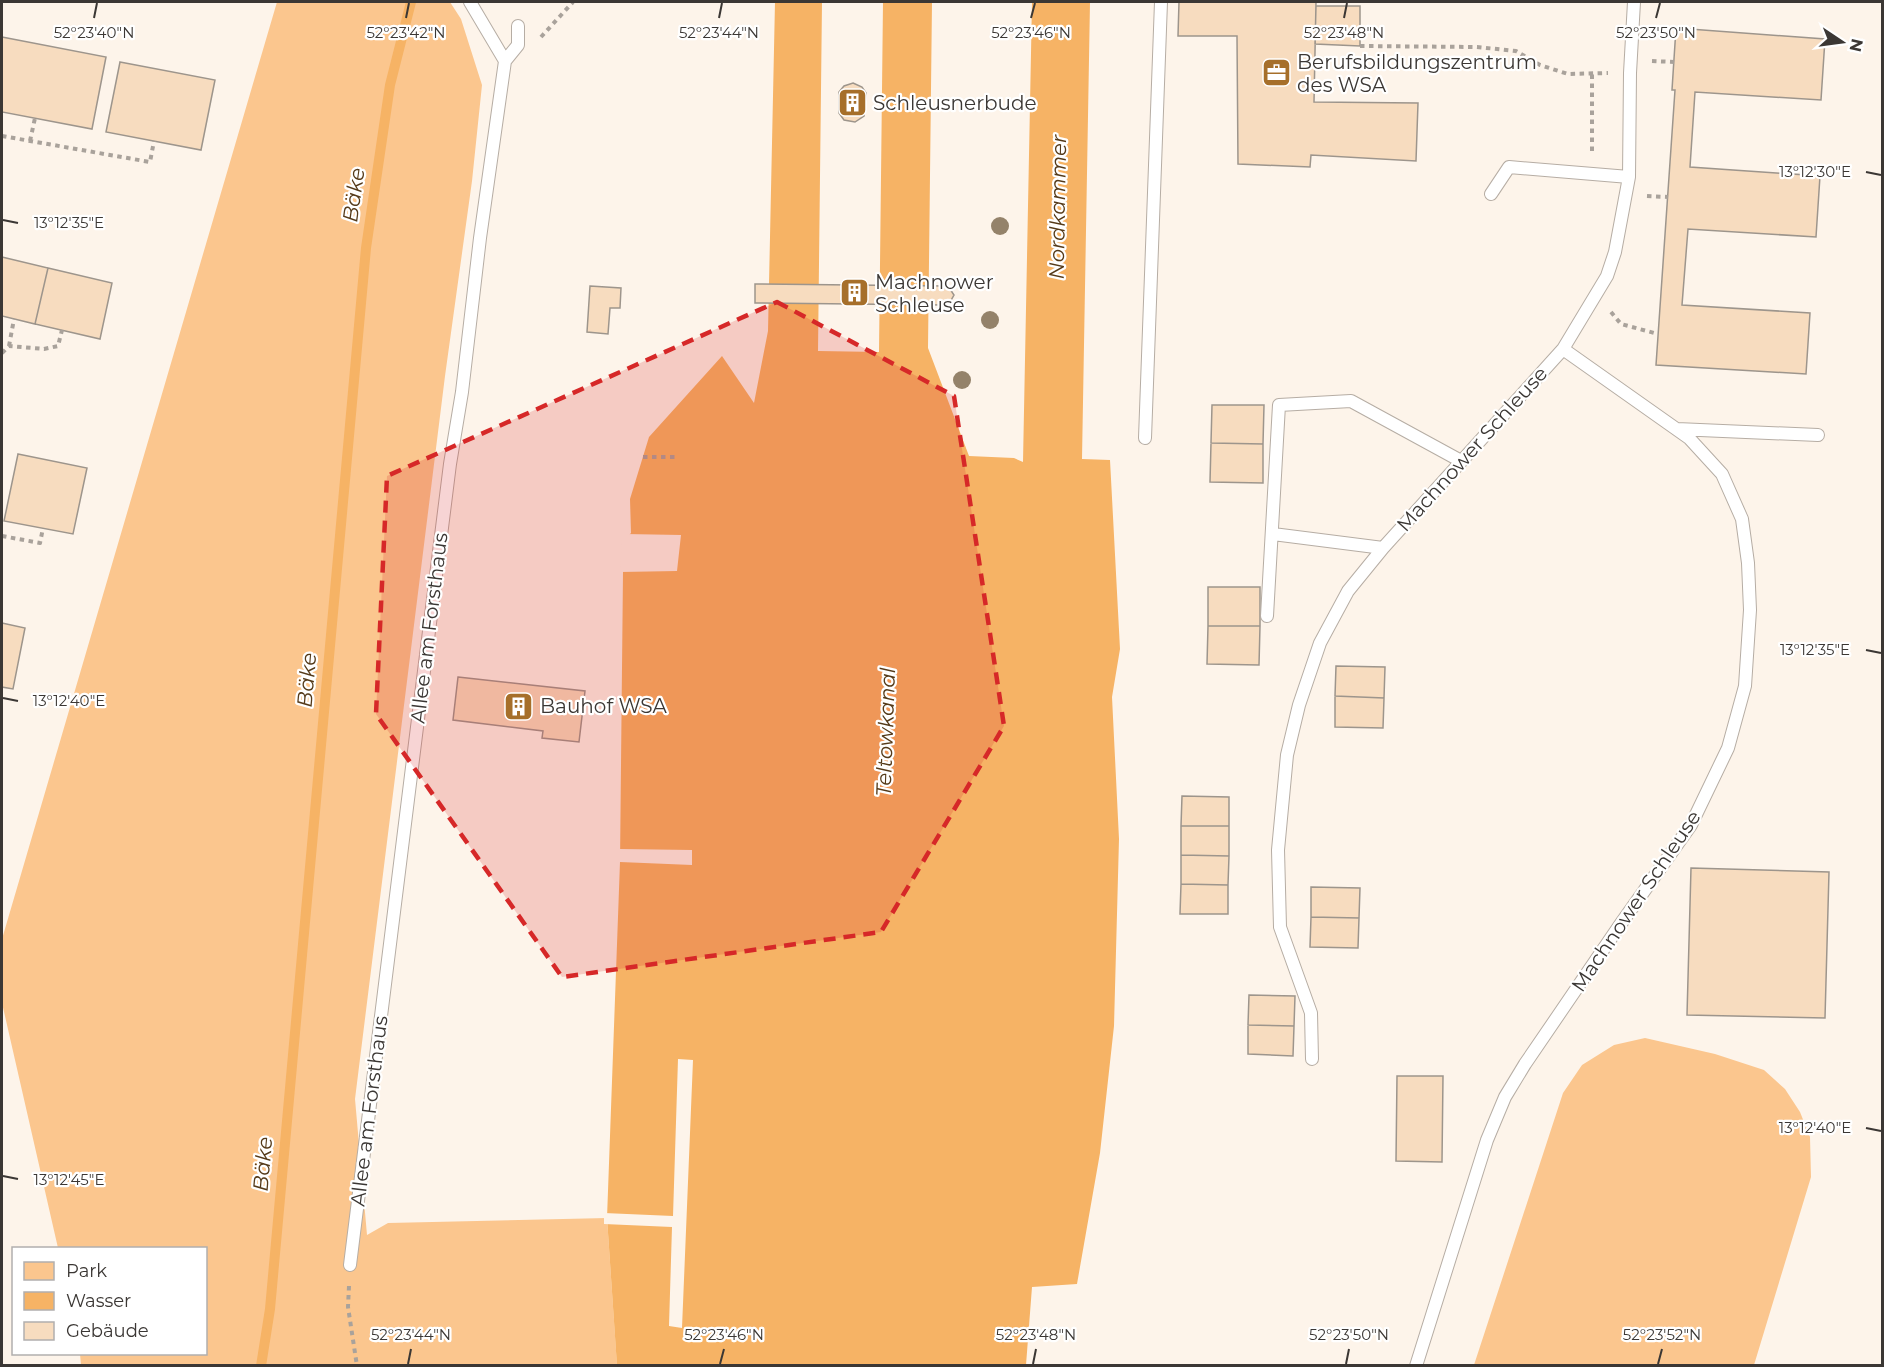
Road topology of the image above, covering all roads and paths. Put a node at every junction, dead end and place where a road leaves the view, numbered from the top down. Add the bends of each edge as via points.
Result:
1 (470, 2) edge
2 (1161, 2) edge
3 (1634, 2) edge
4 (518, 26) dead end
5 (1360, 45) dead end
6 (505, 61) junction
7 (1630, 73) junction
8 (1592, 74) junction
9 (34, 118) dead end
10 (2, 136) edge
11 (30, 141) junction
12 (154, 141) dead end
13 (1592, 174) junction
14 (1629, 177) junction
15 (1491, 194) dead end
16 (1607, 276) junction
17 (14, 319) dead end
18 (62, 330) dead end
19 (1658, 334) dead end
20 (9, 346) junction
21 (1563, 349) junction
22 (2, 353) edge
23 (1676, 429) junction
24 (1818, 435) dead end
25 (1145, 438) dead end
26 (643, 457) dead end
27 (680, 457) dead end
28 (1461, 460) junction
29 (43, 528) dead end
30 (1273, 534) junction
31 (2, 536) edge
32 (1383, 548) junction
33 (1267, 616) dead end
34 (1312, 1059) dead end
35 (350, 1265) joint
36 (357, 1365) edge
37 (1416, 1365) edge

1 - 6 lane
2 - 25 lane
3 - 7 lane, Machnower Schleuse
4 - 6 lane, Allee am Forsthaus via 518,45
5 - 8 path via 1516,51 1540,65 1568,74
6 - 35 lane, Allee am Forsthaus via 432,602
7 - 8 path
7 - 14 lane, Machnower Schleuse
8 - 13 path
9 - 11 path
10 - 11 path
11 - 12 path via 150,162
13 - 14 lane
13 - 15 lane via 1509,167
14 - 16 lane, Machnower Schleuse
16 - 19 path via 1609,309 1621,324
16 - 21 lane, Machnower Schleuse
17 - 20 path
18 - 20 path via 58,346
20 - 22 path
21 - 23 lane, Machnower Schleuse
21 - 28 lane, Machnower Schleuse
23 - 24 lane
23 - 37 lane, Machnower Schleuse via 1722,474 1742,519 1750,610 1745,686 1728,748 1691,825 1505,1097 1486,1140
26 - 27 path
28 - 30 lane via 1351,401 1280,405
28 - 32 lane, Machnower Schleuse
29 - 31 path via 40,543
30 - 32 lane
30 - 33 lane
32 - 34 lane, Machnower Schleuse via 1348,591 1320,643 1287,755 1278,850 1280,927 1311,1013
35 - 36 path via 348,1306

